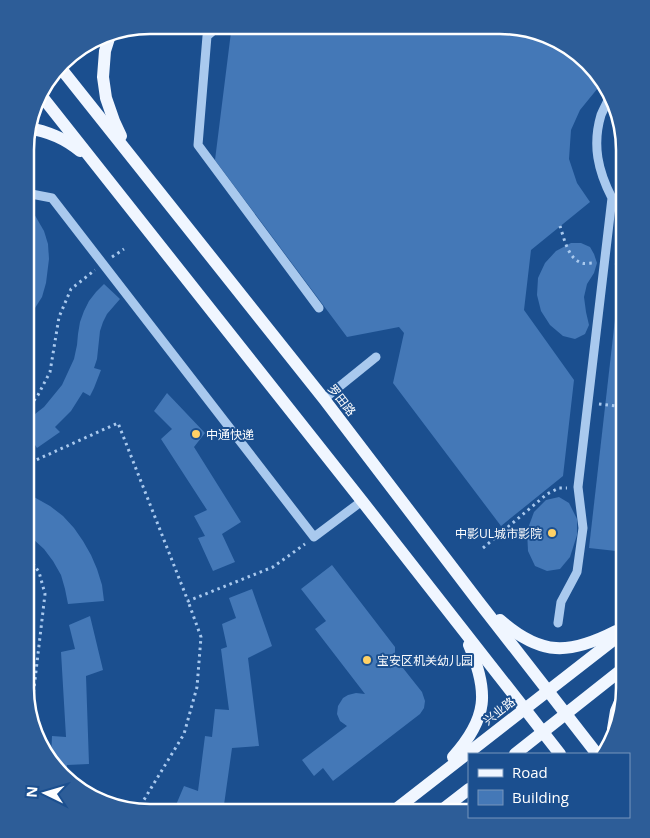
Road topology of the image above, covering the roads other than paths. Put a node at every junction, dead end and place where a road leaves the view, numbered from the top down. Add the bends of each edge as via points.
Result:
1 (209, 34) edge
2 (108, 42) edge
3 (64, 72) edge
4 (45, 101) edge
5 (606, 104) edge
6 (36, 130) edge
7 (134, 161) junction
8 (98, 168) junction
9 (34, 195) edge
10 (319, 308) dead end
11 (376, 357) dead end
12 (324, 399) junction
13 (362, 501) junction
14 (478, 602) junction
15 (454, 619) junction
16 (558, 624) dead end
17 (616, 630) edge
18 (616, 638) edge
19 (616, 674) edge
20 (548, 690) junction
21 (524, 709) junction
22 (566, 713) junction
23 (542, 732) junction
24 (516, 753) edge
25 (559, 753) edge
26 (596, 753) edge
27 (426, 785) junction
28 (468, 790) edge
29 (468, 798) edge
30 (402, 804) edge
31 (449, 804) edge
32 (456, 804) edge

1 - 10 street via 198,145
2 - 7 main road via 103,77 106,98
3 - 7 main road, 罗田路
4 - 8 main road
5 - 16 street via 596,137 597,159 612,198 578,487 583,528 577,572 561,602
6 - 8 main road via 77,149
7 - 12 main road, 罗田路
8 - 13 main road
9 - 13 street via 52,198 314,538
11 - 12 street
12 - 14 main road, 罗田路
13 - 15 main road
14 - 17 main road via 519,636 555,648 576,647
14 - 20 main road, 罗田路
15 - 21 main road
15 - 27 main road via 476,663 483,691 482,706 478,721 461,748
18 - 20 main road, 兴业路
19 - 22 main road
20 - 21 main road, 兴业路
20 - 22 main road, 罗田路
21 - 23 main road
21 - 27 main road, 兴业路
22 - 23 main road
22 - 26 main road, 罗田路
23 - 24 main road
23 - 25 main road
27 - 30 main road, 兴业路
28 - 31 main road
29 - 32 main road

